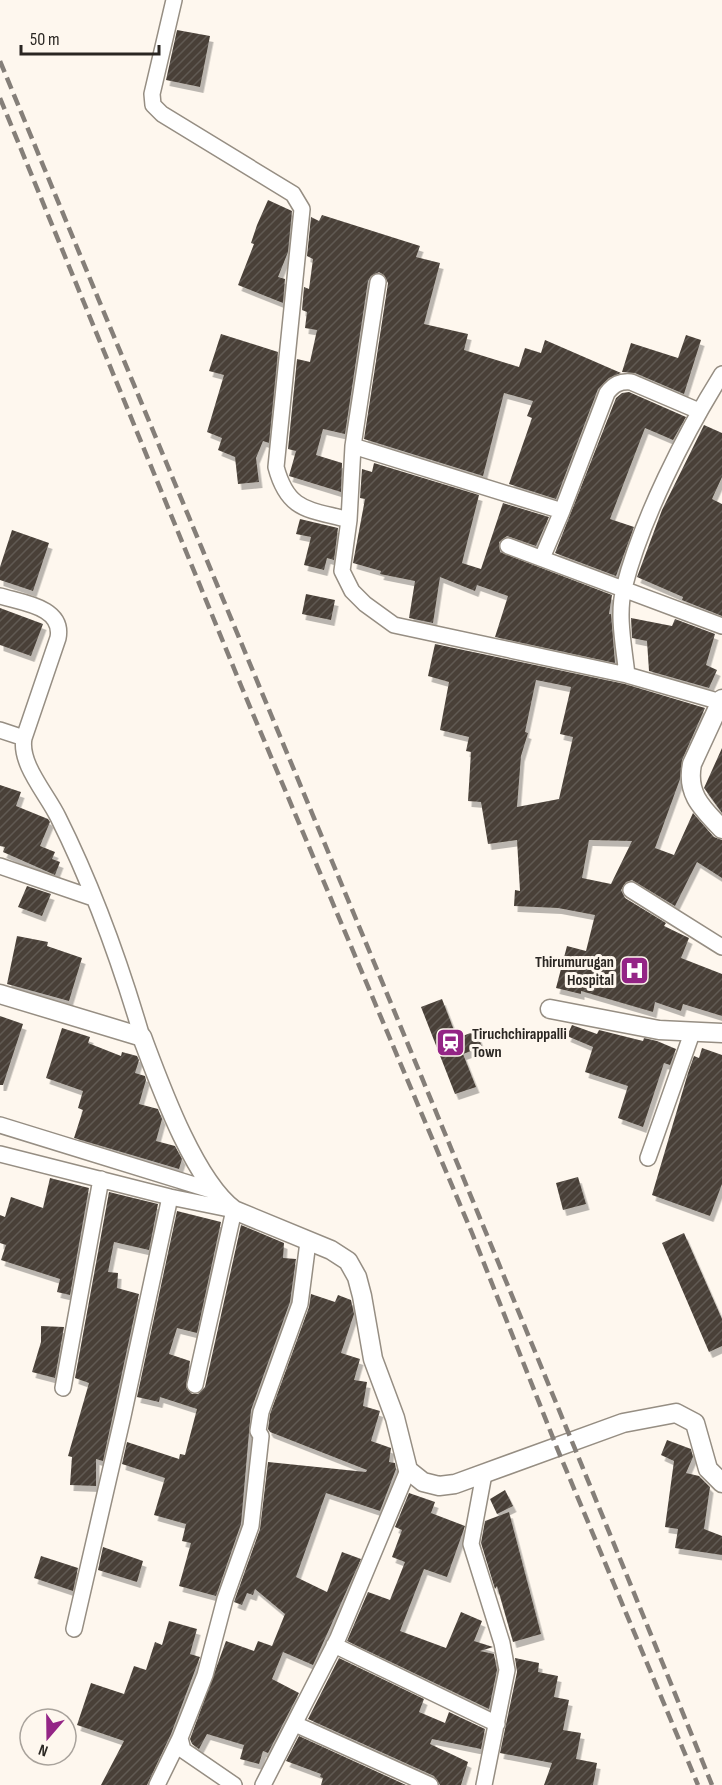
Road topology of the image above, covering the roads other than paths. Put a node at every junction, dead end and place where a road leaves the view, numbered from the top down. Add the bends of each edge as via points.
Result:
1 (174, 0) edge
2 (378, 282) dead end
3 (722, 374) edge
4 (699, 411) junction
5 (353, 446) junction
6 (562, 511) junction
7 (349, 520) junction
8 (508, 546) dead end
9 (542, 558) junction
10 (624, 588) junction
11 (0, 596) edge
12 (722, 626) edge
13 (627, 675) junction
14 (719, 711) edge
15 (0, 730) edge
16 (24, 738) junction
17 (722, 829) edge
18 (0, 866) edge
19 (631, 890) dead end
20 (93, 898) junction
21 (722, 947) edge
22 (0, 994) edge
23 (550, 1009) dead end
24 (692, 1033) junction
25 (722, 1033) edge
26 (142, 1036) junction
27 (0, 1125) edge
28 (0, 1154) edge
29 (648, 1158) dead end
30 (101, 1179) junction
31 (214, 1191) junction
32 (170, 1197) junction
33 (234, 1210) junction
34 (308, 1242) junction
35 (195, 1385) dead end
36 (63, 1388) dead end
37 (408, 1470) junction
38 (484, 1474) junction
39 (722, 1483) edge
40 (74, 1629) dead end
41 (334, 1646) junction
42 (295, 1724) junction
43 (497, 1724) junction
44 (180, 1738) junction
45 (156, 1785) edge
46 (234, 1785) edge
47 (263, 1785) edge
48 (430, 1785) edge
49 (484, 1785) edge

1 - 7 street via 152,94 153,105 293,194 302,209 276,467 282,489 294,502
2 - 5 street
3 - 4 street
4 - 6 street via 631,382 612,386
4 - 10 street via 651,512
5 - 6 street
5 - 7 street
6 - 9 street
7 - 13 street via 342,571 352,591 394,625
8 - 9 street
9 - 10 street
10 - 12 street
10 - 13 street
11 - 16 street via 47,611 56,618 59,629
13 - 14 street
14 - 17 street via 692,764 691,786 698,803
15 - 16 street
16 - 20 street via 25,758 58,817
18 - 20 street
19 - 21 street
20 - 26 street via 127,984
22 - 26 street
23 - 24 street
24 - 25 street
24 - 29 street
26 - 31 street via 196,1165
27 - 31 street
28 - 30 street
30 - 32 street
30 - 36 street
31 - 33 street
32 - 33 street
32 - 40 street
33 - 34 street
33 - 35 street
34 - 37 street via 340,1256 357,1277 373,1359 395,1418
34 - 44 street via 300,1304 261,1412 257,1493 251,1526 225,1599 206,1675
37 - 38 street via 423,1482 439,1486
37 - 41 street
38 - 39 street via 622,1423 676,1413 695,1423 708,1468
38 - 43 street via 471,1544 507,1670
41 - 42 street
41 - 43 street
42 - 47 street
42 - 48 street
43 - 49 street
44 - 45 street
44 - 46 street via 183,1750

